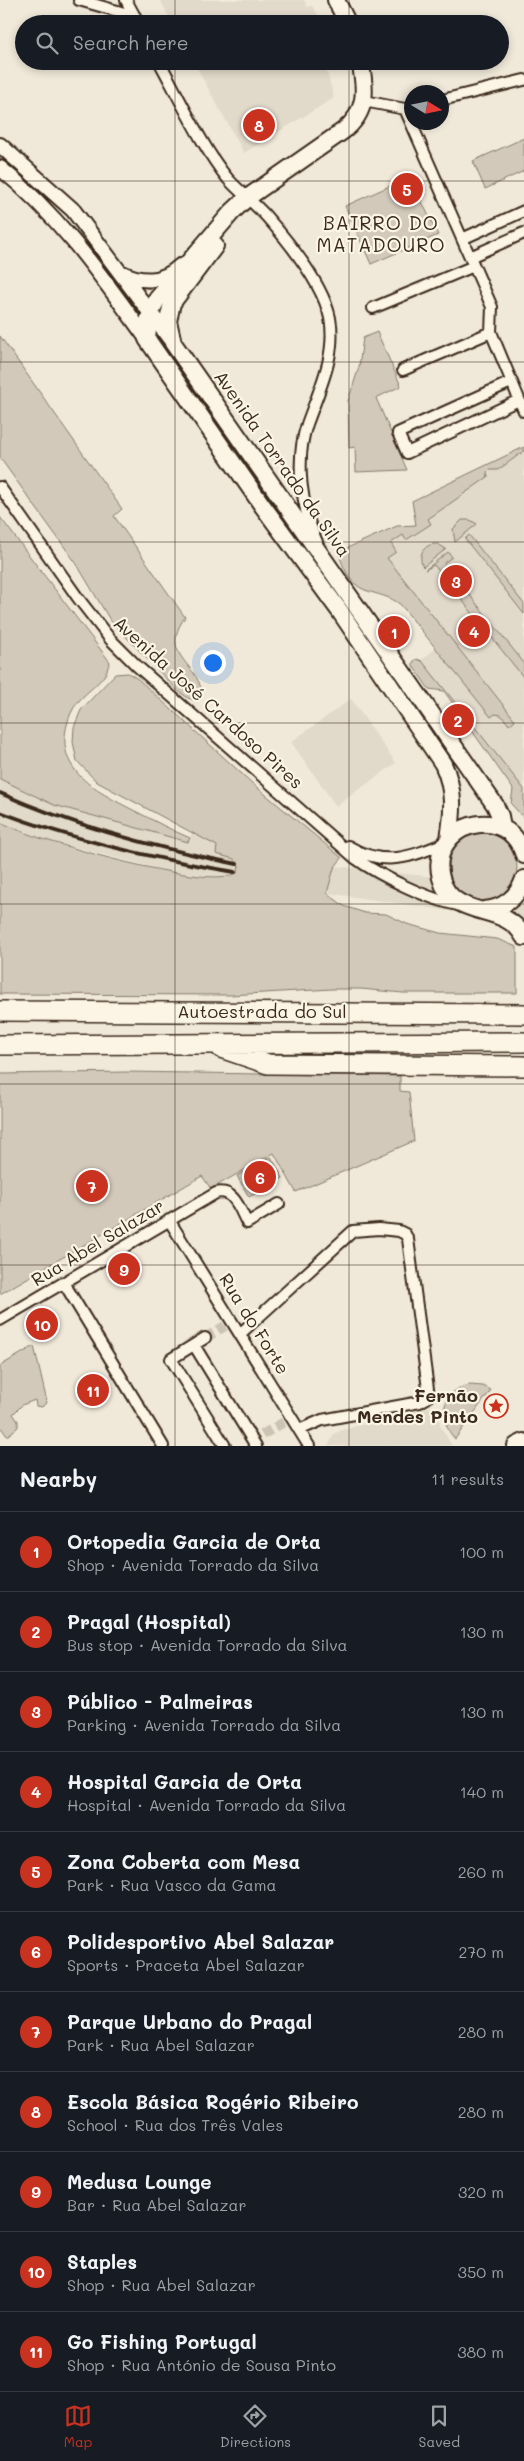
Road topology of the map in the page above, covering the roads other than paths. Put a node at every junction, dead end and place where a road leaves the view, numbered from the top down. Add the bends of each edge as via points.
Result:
1 (78, 0) edge
2 (126, 0) edge
3 (336, 0) edge
4 (344, 0) edge
5 (122, 15) edge
6 (134, 15) edge
7 (344, 15) edge
8 (346, 15) edge
9 (165, 70) edge
10 (362, 70) edge
11 (524, 80) edge
12 (449, 98) edge
13 (364, 101) junction
14 (404, 107) edge
15 (417, 130) edge
16 (0, 145) edge
17 (0, 168) edge
18 (247, 198) junction
19 (524, 211) edge
20 (67, 231) junction
21 (524, 233) edge
22 (462, 239) junction
23 (197, 250) junction
24 (472, 262) junction
25 (120, 272) junction
26 (172, 303) junction
27 (373, 308) dead end
28 (151, 311) junction
29 (491, 332) junction
30 (147, 338) junction
31 (173, 343) junction
32 (403, 370) dead end
33 (511, 382) junction
34 (519, 400) junction
35 (524, 411) edge
36 (0, 486) edge
37 (328, 566) junction
38 (502, 828) junction
39 (334, 838) junction
40 (448, 840) junction
41 (524, 855) edge
42 (523, 884) edge
43 (462, 905) junction
44 (479, 910) junction
45 (524, 936) edge
46 (0, 1011) edge
47 (524, 1014) edge
48 (524, 1042) edge
49 (205, 1043) junction
50 (0, 1045) edge
51 (524, 1066) edge
52 (279, 1204) dead end
53 (169, 1220) junction
54 (64, 1283) junction
55 (0, 1320) edge
56 (241, 1333) junction
57 (205, 1338) tunnel mouth
58 (194, 1345) junction
59 (299, 1430) junction
60 (257, 1441) edge
61 (524, 1442) edge
62 (163, 1446) edge
63 (225, 1446) edge
64 (309, 1446) edge
65 (516, 1446) edge

1 - 5 street
2 - 6 street
3 - 7 main road
4 - 8 main road
9 - 18 street via 216,162
10 - 13 main road
11 - 12 street
13 - 14 street
13 - 18 main road via 352,124
15 - 22 street
16 - 25 main road, Avenida Torrado da Silva via 74,210
17 - 20 main road, Avenida Torrado da Silva
18 - 23 main road
18 - 26 main road
18 - 37 street via 266,216 304,266 319,288 330,319 329,360 300,454 301,477 314,536
19 - 22 street
20 - 28 main road via 97,258 135,305
20 - 30 main road, Avenida Torrado da Silva
21 - 24 street
22 - 24 street
23 - 25 main road via 174,273 158,280 136,278
23 - 28 main road via 159,296
24 - 27 street
24 - 29 street via 492,307
25 - 28 main road, Avenida Torrado da Silva
26 - 28 main road via 159,311
26 - 31 main road via 168,321
28 - 30 main road
28 - 31 main road, Avenida Torrado da Silva
29 - 32 street
29 - 33 street
30 - 40 main road, Avenida Torrado da Silva via 262,505 332,598 443,764 453,801
31 - 37 main road, Avenida Torrado da Silva
33 - 34 street
33 - 34 street via 398,434 406,453
34 - 35 street
36 - 39 street, Avenida José Cardoso Pires via 110,639
37 - 38 main road, Avenida Torrado da Silva via 495,805
38 - 40 main road via 478,824 462,829
38 - 41 main road via 518,842
39 - 40 street, Avenida José Cardoso Pires via 366,855 384,859 415,855
39 - 43 street, Avenida José Cardoso Pires via 355,858 378,872 443,902
40 - 43 main road, Avenida Torrado da Silva via 440,859 440,877 448,893
42 - 44 main road via 505,904
43 - 44 main road
44 - 45 main road via 507,918
46 - 47 highway, Autoestrada do Sul
48 - 49 highway, Autoestrada do Sul
49 - 50 highway, Autoestrada do Sul
49 - 51 highway via 268,1064
52 - 53 street, Rua Abel Salazar via 247,1222 230,1195 222,1192 212,1194
53 - 54 street, Rua Abel Salazar
53 - 56 street, Rua do Forte via 229,1323
54 - 55 street, Rua Abel Salazar
54 - 62 street
56 - 59 street, Rua do Forte via 288,1419
56 - 59 street via 353,1231 400,1231 408,1239 427,1398 322,1420
57 - 58 street
58 - 60 street
58 - 63 street via 171,1358
59 - 64 street, Rua do Forte
61 - 65 main road

